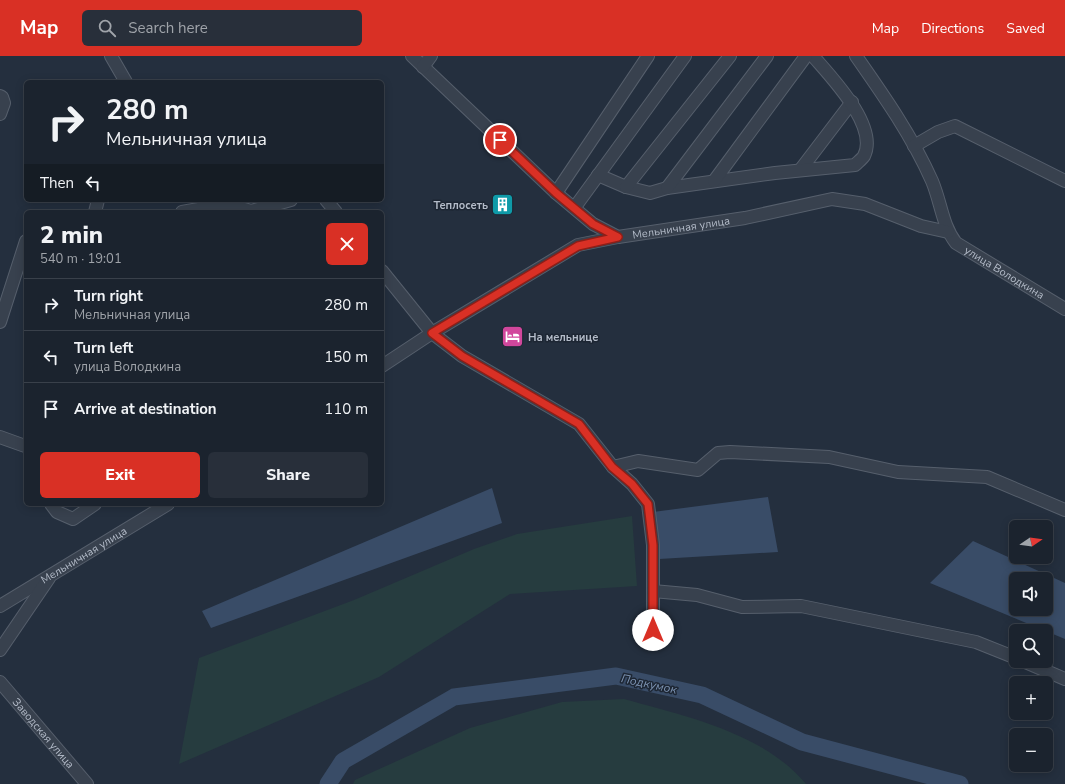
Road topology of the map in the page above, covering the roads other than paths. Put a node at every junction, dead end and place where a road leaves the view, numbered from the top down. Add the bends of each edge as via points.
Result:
1 (111, 56) edge
2 (412, 56) edge
3 (431, 56) edge
4 (648, 56) edge
5 (685, 56) edge
6 (730, 56) edge
7 (767, 56) edge
8 (806, 56) edge
9 (814, 56) edge
10 (856, 56) edge
11 (423, 67) junction
12 (125, 80) edge
13 (1, 97) edge
14 (852, 102) junction
15 (0, 114) edge
16 (914, 146) junction
17 (801, 169) dead end
18 (598, 175) junction
19 (714, 181) junction
20 (1065, 181) edge
21 (626, 187) junction
22 (667, 188) junction
23 (556, 193) junction
24 (283, 202) edge
25 (328, 202) edge
26 (575, 207) junction
27 (193, 210) edge
28 (247, 210) edge
29 (254, 210) edge
30 (334, 210) edge
31 (948, 232) junction
32 (618, 237) junction
33 (24, 247) edge
34 (384, 274) edge
35 (384, 286) edge
36 (396, 289) junction
37 (1065, 309) edge
38 (0, 322) edge
39 (432, 333) junction
40 (384, 365) edge
41 (0, 437) edge
42 (24, 446) edge
43 (612, 467) junction
44 (52, 506) edge
45 (89, 506) edge
46 (165, 506) edge
47 (1065, 510) edge
48 (51, 575) junction
49 (653, 591) junction
50 (0, 606) edge
51 (653, 630) dead end
52 (0, 650) edge
53 (1009, 655) edge
54 (1039, 668) edge
55 (1065, 679) edge
56 (0, 682) edge
57 (87, 784) edge

1 - 12 street
2 - 11 street
3 - 11 street
4 - 23 street
5 - 18 street
6 - 21 street
7 - 22 street
8 - 19 street
9 - 14 street
10 - 16 street via 901,121
11 - 23 street
13 - 15 street via 4,103
14 - 17 street
14 - 19 street via 867,136 864,156 855,165
16 - 20 street via 938,132 955,126
16 - 31 street via 932,181
18 - 21 street
18 - 26 street
19 - 22 street
21 - 22 street via 650,193
23 - 26 street
24 - 29 street
25 - 30 street
26 - 32 street via 593,224
27 - 28 street via 227,204
31 - 32 street, Мельничная улица via 921,226 866,204 832,199 745,218
31 - 37 street, улица Володкина via 956,243
32 - 39 street, Мельничная улица via 578,246
33 - 38 street
34 - 36 street
35 - 36 street
36 - 39 street
39 - 40 street, Мельничная улица
39 - 43 street via 462,356 579,424
41 - 42 street
43 - 47 street via 638,461 698,470 718,453 730,452 829,457 898,472 987,477
43 - 49 street via 632,484 648,504 653,545
44 - 45 street via 57,512 74,519
46 - 48 street, Мельничная улица
48 - 50 street, Мельничная улица
48 - 52 street
49 - 51 street
49 - 53 street via 697,596 742,607 801,606 976,642
54 - 55 street
56 - 57 street, Заводская улица

